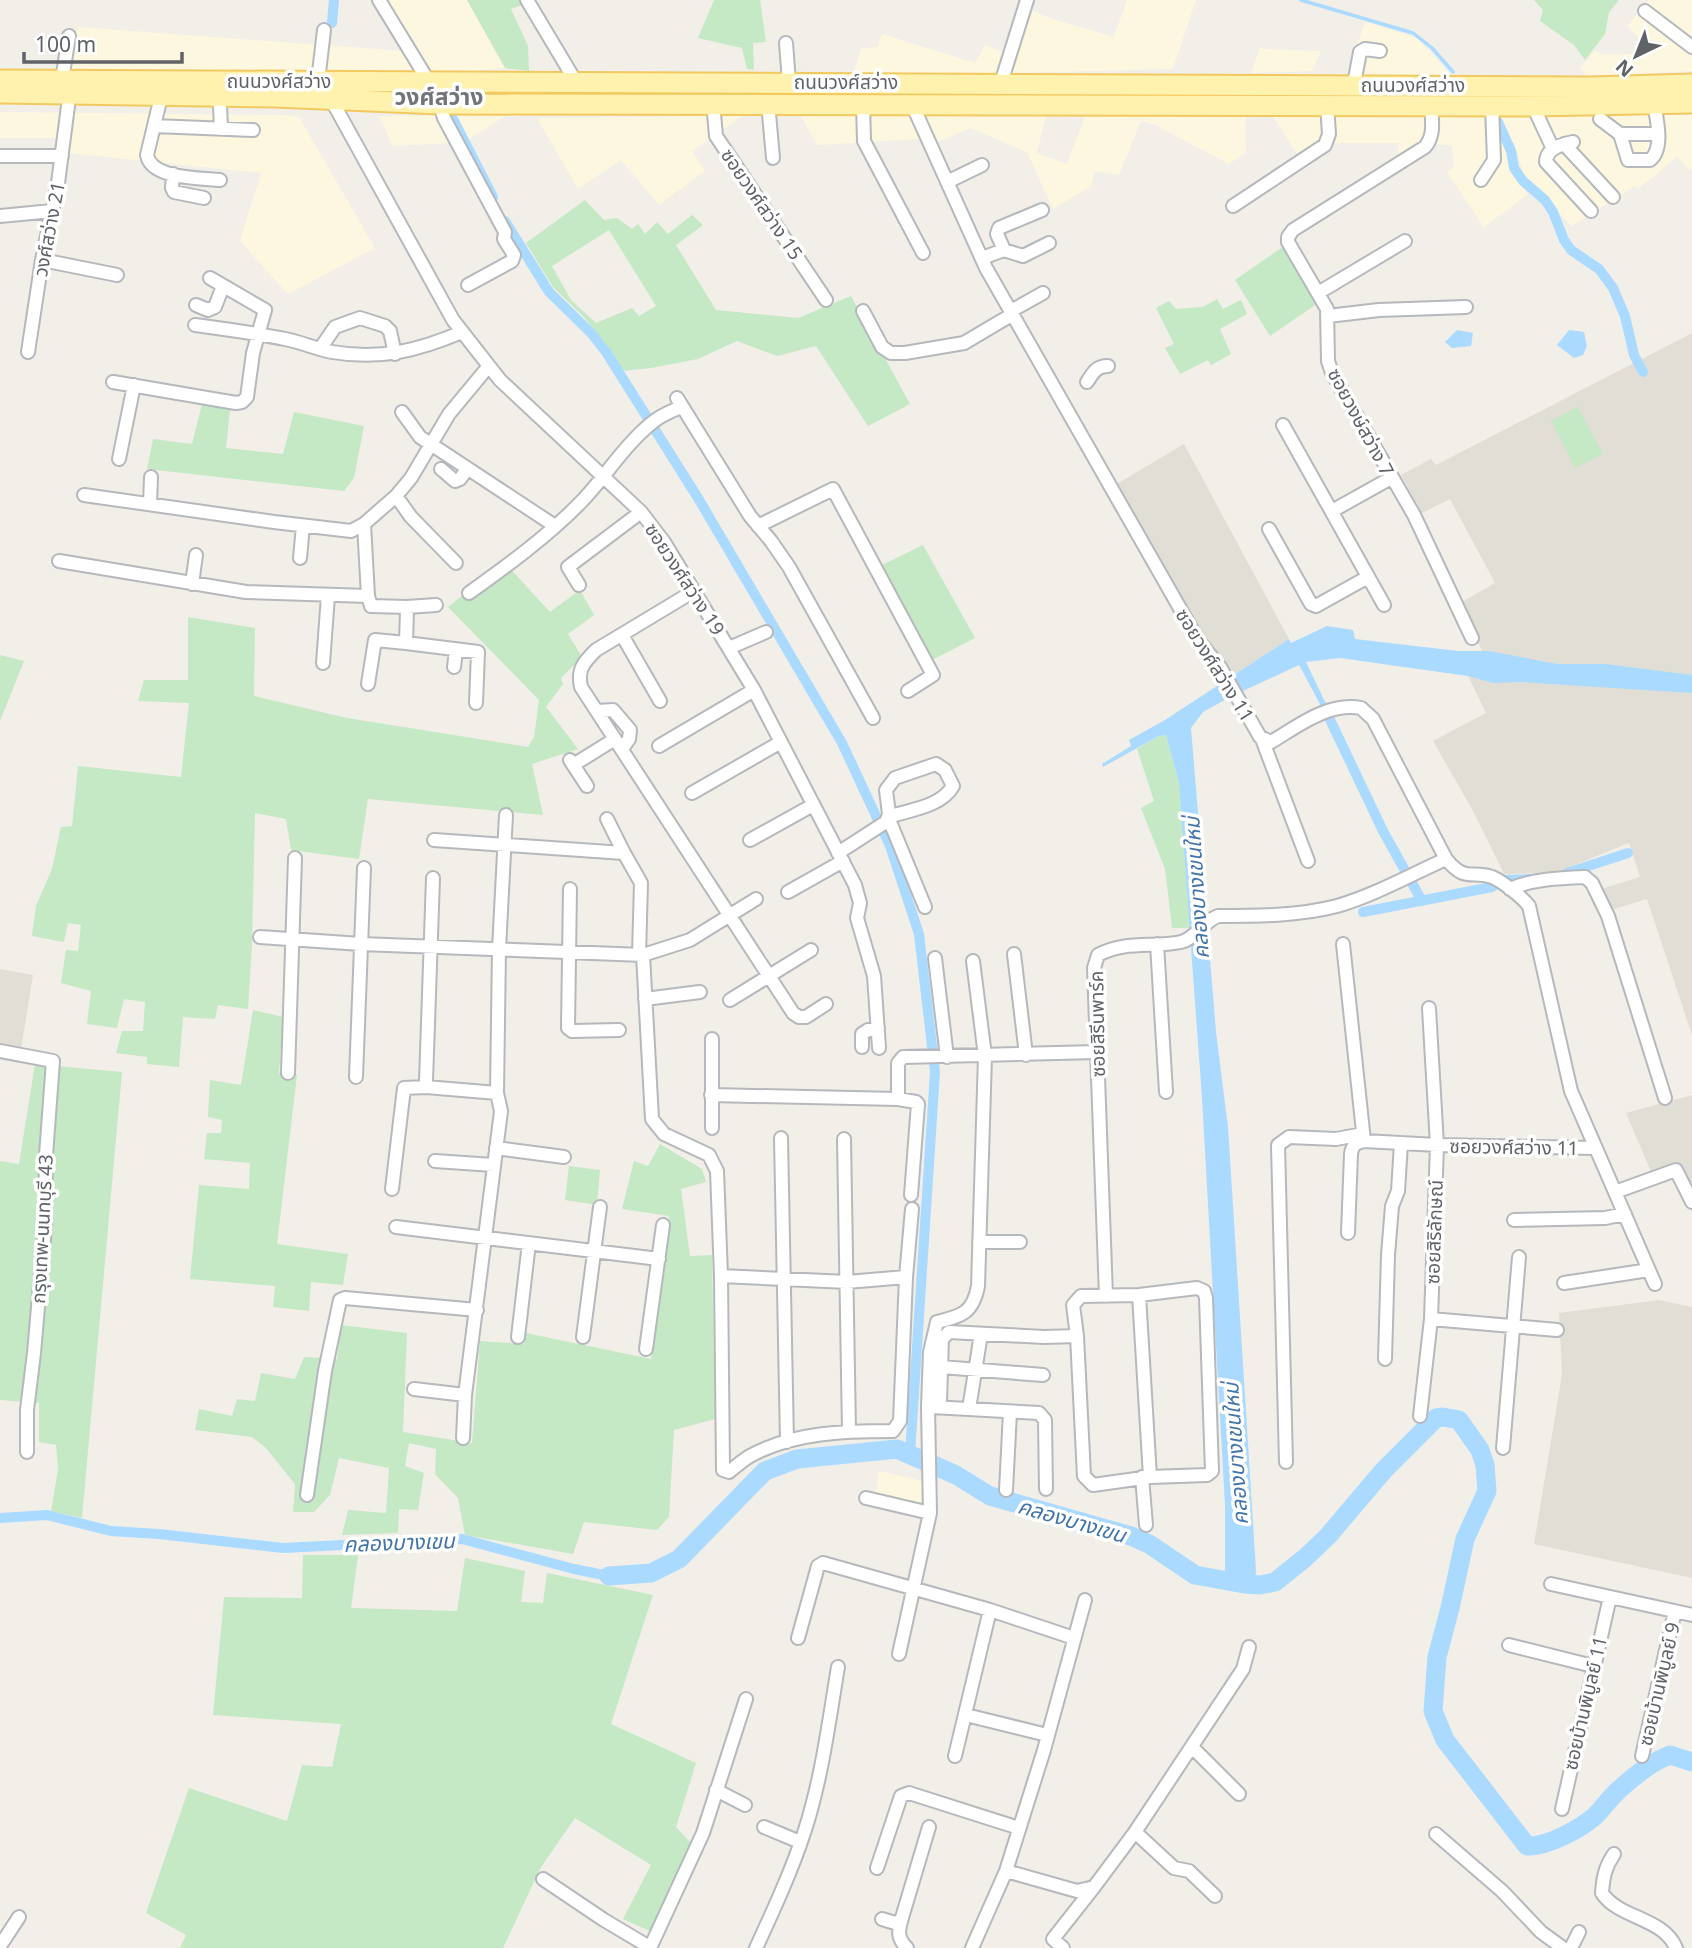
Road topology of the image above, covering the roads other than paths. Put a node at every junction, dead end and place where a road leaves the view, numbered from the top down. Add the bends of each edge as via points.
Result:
1 (379, 0) edge
2 (527, 0) edge
3 (1027, 0) edge
4 (1644, 11) dead end
5 (324, 30) dead end
6 (69, 36) dead end
7 (786, 43) dead end
8 (1692, 47) edge
9 (1380, 51) dead end
10 (0, 80) edge
11 (62, 80) junction
12 (318, 81) junction
13 (429, 82) junction
14 (576, 82) junction
15 (789, 82) junction
16 (1000, 83) junction
17 (1354, 84) junction
18 (1692, 85) edge
19 (0, 93) edge
20 (329, 101) junction
21 (713, 103) junction
22 (768, 103) junction
23 (1692, 103) edge
24 (440, 104) junction
25 (863, 104) junction
26 (912, 104) junction
27 (1654, 104) junction
28 (159, 105) junction
29 (220, 105) junction
30 (1326, 105) junction
31 (0, 106) edge
32 (68, 106) junction
33 (1431, 106) junction
34 (1492, 106) junction
35 (1533, 106) junction
36 (1600, 119) dead end
37 (155, 127) junction
38 (221, 129) junction
39 (253, 130) dead end
40 (1620, 134) junction
41 (1658, 134) junction
42 (1563, 145) junction
43 (0, 156) edge
44 (62, 156) junction
45 (773, 158) dead end
46 (982, 165) dead end
47 (173, 174) junction
48 (220, 180) dead end
49 (1481, 180) dead end
50 (947, 182) junction
51 (1613, 197) dead end
52 (204, 198) dead end
53 (1233, 206) dead end
54 (1042, 209) dead end
55 (52, 211) junction
56 (1591, 211) dead end
57 (0, 216) edge
58 (1405, 241) dead end
59 (1049, 243) dead end
60 (1004, 250) junction
61 (923, 253) dead end
62 (982, 258) junction
63 (42, 260) junction
64 (117, 275) dead end
65 (210, 278) dead end
66 (468, 285) dead end
67 (223, 286) junction
68 (1043, 293) dead end
69 (1318, 293) junction
70 (825, 300) dead end
71 (196, 305) dead end
72 (1465, 307) dead end
73 (863, 311) dead end
74 (1012, 313) junction
75 (1328, 316) junction
76 (195, 325) dead end
77 (462, 332) junction
78 (259, 334) junction
79 (320, 349) junction
80 (28, 352) dead end
81 (395, 354) junction
82 (1108, 366) dead end
83 (488, 367) junction
84 (113, 382) dead end
85 (1087, 382) dead end
86 (134, 385) junction
87 (401, 412) dead end
88 (1283, 425) dead end
89 (432, 444) junction
90 (119, 459) dead end
91 (441, 469) dead end
92 (467, 469) junction
93 (603, 475) junction
94 (151, 477) dead end
95 (1391, 478) junction
96 (84, 495) dead end
97 (396, 496) junction
98 (150, 504) junction
99 (1332, 511) junction
100 (641, 512) junction
101 (364, 524) junction
102 (303, 526) junction
103 (555, 526) junction
104 (758, 526) junction
105 (1269, 529) dead end
106 (196, 555) dead end
107 (300, 558) dead end
108 (59, 561) dead end
109 (456, 563) dead end
110 (1368, 577) junction
111 (192, 583) junction
112 (579, 584) dead end
113 (694, 591) junction
114 (469, 593) dead end
115 (328, 596) junction
116 (368, 596) junction
117 (436, 605) dead end
118 (1384, 605) dead end
119 (407, 607) junction
120 (766, 632) dead end
121 (622, 635) junction
122 (1472, 638) dead end
123 (406, 643) junction
124 (729, 648) junction
125 (456, 650) junction
126 (323, 663) dead end
127 (454, 667) dead end
128 (368, 684) dead end
129 (754, 690) junction
130 (908, 691) dead end
131 (660, 701) dead end
132 (476, 702) dead end
133 (873, 718) dead end
134 (1262, 739) junction
135 (781, 742) junction
136 (618, 744) junction
137 (659, 746) dead end
138 (587, 786) dead end
139 (692, 793) dead end
140 (813, 805) junction
141 (506, 815) dead end
142 (888, 817) junction
143 (607, 819) dead end
144 (434, 840) dead end
145 (750, 840) dead end
146 (504, 845) junction
147 (624, 853) junction
148 (840, 857) junction
149 (295, 858) dead end
150 (1446, 859) junction
151 (1308, 861) dead end
152 (364, 868) dead end
153 (433, 878) dead end
154 (1502, 884) junction
155 (570, 889) dead end
156 (788, 892) dead end
157 (756, 900) dead end
158 (925, 907) dead end
159 (731, 916) junction
160 (260, 937) dead end
161 (292, 939) junction
162 (362, 944) junction
163 (1157, 944) junction
164 (1343, 944) dead end
165 (430, 947) junction
166 (499, 949) junction
167 (811, 950) dead end
168 (569, 951) junction
169 (1014, 954) dead end
170 (641, 955) junction
171 (935, 958) dead end
172 (973, 961) dead end
173 (769, 976) junction
174 (700, 992) dead end
175 (645, 999) junction
176 (730, 1000) dead end
177 (825, 1004) dead end
178 (1429, 1008) dead end
179 (878, 1028) junction
180 (619, 1030) dead end
181 (712, 1040) dead end
182 (862, 1047) dead end
183 (879, 1048) dead end
184 (0, 1051) edge
185 (1097, 1052) junction
186 (1026, 1055) junction
187 (985, 1056) junction
188 (947, 1057) junction
189 (288, 1073) dead end
190 (356, 1076) dead end
191 (426, 1081) dead end
192 (1166, 1092) dead end
193 (496, 1093) junction
194 (711, 1095) junction
195 (1665, 1098) dead end
196 (898, 1099) junction
197 (712, 1128) dead end
198 (781, 1138) dead end
199 (1364, 1138) junction
200 (844, 1139) dead end
201 (1401, 1143) junction
202 (1437, 1145) junction
203 (496, 1148) junction
204 (1596, 1148) junction
205 (564, 1157) dead end
206 (435, 1161) dead end
207 (494, 1165) junction
208 (392, 1189) dead end
209 (1615, 1192) junction
210 (911, 1195) dead end
211 (1692, 1202) edge
212 (600, 1207) dead end
213 (912, 1209) dead end
214 (1625, 1214) junction
215 (1514, 1220) dead end
216 (663, 1225) dead end
217 (396, 1227) dead end
218 (1348, 1233) dead end
219 (485, 1238) junction
220 (979, 1242) junction
221 (1020, 1242) dead end
222 (529, 1243) junction
223 (595, 1251) junction
224 (1519, 1257) dead end
225 (659, 1259) junction
226 (1650, 1270) junction
227 (721, 1276) junction
228 (906, 1277) junction
229 (783, 1280) junction
230 (846, 1282) junction
231 (1564, 1283) dead end
232 (1655, 1284) dead end
233 (1139, 1295) junction
234 (1106, 1296) junction
235 (477, 1310) junction
236 (1431, 1319) junction
237 (1514, 1325) junction
238 (1557, 1330) dead end
239 (981, 1334) junction
240 (1077, 1336) junction
241 (518, 1337) dead end
242 (583, 1337) dead end
243 (646, 1349) dead end
244 (1385, 1359) dead end
245 (941, 1367) junction
246 (975, 1370) junction
247 (1043, 1375) dead end
248 (414, 1389) dead end
249 (466, 1395) junction
250 (934, 1405) junction
251 (969, 1409) junction
252 (1010, 1412) junction
253 (1420, 1416) dead end
254 (849, 1431) junction
255 (463, 1438) dead end
256 (787, 1442) junction
257 (1503, 1448) dead end
258 (27, 1452) dead end
259 (1286, 1462) dead end
260 (1146, 1477) junction
261 (1046, 1489) dead end
262 (1006, 1490) dead end
263 (307, 1495) dead end
264 (866, 1498) dead end
265 (930, 1513) junction
266 (1146, 1525) dead end
267 (1551, 1584) dead end
268 (914, 1589) junction
269 (1610, 1597) junction
270 (1085, 1600) dead end
271 (990, 1610) junction
272 (1675, 1611) junction
273 (1692, 1615) edge
274 (798, 1638) dead end
275 (1074, 1638) junction
276 (1509, 1645) dead end
277 (1249, 1647) dead end
278 (899, 1654) dead end
279 (1593, 1666) junction
280 (838, 1667) dead end
281 (746, 1699) dead end
282 (966, 1715) junction
283 (1047, 1735) junction
284 (1192, 1747) junction
285 (955, 1756) dead end
286 (1642, 1756) dead end
287 (716, 1790) junction
288 (1238, 1794) dead end
289 (745, 1805) dead end
290 (1562, 1809) dead end
291 (764, 1827) dead end
292 (929, 1827) dead end
293 (1019, 1828) junction
294 (1135, 1832) junction
295 (1436, 1834) dead end
296 (800, 1842) junction
297 (1614, 1854) dead end
298 (877, 1868) dead end
299 (1006, 1871) junction
300 (543, 1879) dead end
301 (1094, 1887) junction
302 (1215, 1896) dead end
303 (19, 1917) dead end
304 (902, 1918) junction
305 (882, 1919) dead end
306 (1579, 1932) dead end
307 (0, 1946) edge
308 (650, 1948) edge
309 (755, 1948) edge
310 (907, 1948) edge
311 (972, 1948) edge
312 (1063, 1948) edge
313 (1563, 1948) edge
314 (1571, 1948) edge
315 (1676, 1948) edge

1 - 13 street
2 - 14 street
3 - 16 street
4 - 8 street
5 - 12 street
6 - 11 street
7 - 15 street
9 - 17 street via 1360,52
10 - 11 main road, ถนนวงศ์สว่าง
11 - 12 main road, ถนนวงศ์สว่าง
12 - 13 main road, ถนนวงศ์สว่าง
13 - 14 main road, ถนนวงศ์สว่าง
14 - 15 main road, ถนนวงศ์สว่าง
15 - 16 main road, ถนนวงศ์สว่าง
16 - 17 main road, ถนนวงศ์สว่าง
17 - 18 main road, ถนนวงศ์สว่าง
19 - 20 main road, ถนนวงศ์สว่าง
20 - 24 main road, ถนนวงศ์สว่าง
20 - 29 main road, ถนนวงศ์สว่าง
20 - 77 street, ซอยวงศ์สว่าง 19
21 - 22 main road, ถนนวงศ์สว่าง
21 - 24 main road, ถนนวงศ์สว่าง
21 - 70 street, ซอยวงศ์สว่าง 15 via 716,136
22 - 25 main road, ถนนวงศ์สว่าง
22 - 45 street
23 - 27 main road, ถนนวงศ์สว่าง
24 - 66 street via 514,256
25 - 26 main road, ถนนวงศ์สว่าง
25 - 61 street via 864,141
26 - 30 main road, ถนนวงศ์สว่าง
26 - 50 street, ซอยวงศ์สว่าง 11
27 - 35 main road, ถนนวงศ์สว่าง
27 - 41 street
28 - 29 main road, ถนนวงศ์สว่าง
28 - 32 main road, ถนนวงศ์สว่าง
28 - 37 street
29 - 38 street
30 - 33 main road, ถนนวงศ์สว่าง
30 - 53 street via 1329,134 1325,145
31 - 32 main road, ถนนวงศ์สว่าง
32 - 44 street, วงศ์สว่าง 21
33 - 34 main road, ถนนวงศ์สว่าง
33 - 69 street, ซอยวงษ์สว่าง 7 via 1432,133 1425,147 1288,237
34 - 35 main road, ถนนวงศ์สว่าง
34 - 49 street via 1493,160
35 - 42 street
36 - 40 street
37 - 38 street
37 - 47 street via 148,162
38 - 39 street
40 - 41 street
40 - 41 street via 1625,156 1632,161 1655,157
42 - 51 street
42 - 56 street via 1545,158 1546,162
43 - 44 street
44 - 55 street, วงศ์สว่าง 21
46 - 50 street
47 - 48 street
47 - 52 street via 174,192
50 - 62 street, ซอยวงศ์สว่าง 11
54 - 60 street via 999,228
55 - 57 street
55 - 63 street, วงศ์สว่าง 21
58 - 69 street
59 - 60 street via 1023,256
60 - 62 street
62 - 74 street, ซอยวงศ์สว่าง 11
63 - 64 street
63 - 80 street, วงศ์สว่าง 21
65 - 67 street
67 - 71 street via 215,307 208,310
67 - 78 street via 265,310
68 - 74 street
69 - 75 street, ซอยวงษ์สว่าง 7
72 - 75 street
73 - 74 street via 882,347 905,354 964,343
74 - 134 street, ซอยวงศ์สว่าง 11 via 1198,640 1220,667
75 - 95 street, ซอยวงษ์สว่าง 7 via 1332,373
76 - 78 street
77 - 81 street
77 - 83 street, ซอยวงศ์สว่าง 19
78 - 79 street
78 - 86 street via 247,397 242,402
79 - 81 street
79 - 81 street via 335,327 359,318 390,331
82 - 85 street via 1094,370
83 - 89 street via 449,414
83 - 93 street, ซอยวงศ์สว่าง 19
84 - 86 street
86 - 90 street
87 - 89 street via 420,437
88 - 99 street
89 - 92 street
89 - 97 street
91 - 92 street via 455,481
92 - 103 street
93 - 100 street, ซอยวงศ์สว่าง 19
93 - 103 street
93 - 104 street via 650,424 679,402
94 - 98 street
95 - 99 street
95 - 122 street, ซอยวงษ์สว่าง 7 via 1428,543
96 - 98 street
97 - 101 street
97 - 109 street
98 - 102 street
99 - 110 street
100 - 112 street via 568,567
100 - 113 street, ซอยวงศ์สว่าง 19
101 - 102 street via 351,531
101 - 116 street
102 - 107 street
103 - 114 street
104 - 130 street via 833,489 933,675
104 - 133 street via 789,567
105 - 110 street via 1311,604 1316,606
106 - 111 street
108 - 111 street
110 - 118 street
111 - 115 street via 246,592
113 - 121 street
113 - 124 street, ซอยวงศ์สว่าง 19
115 - 116 street
115 - 126 street
116 - 119 street via 371,606
117 - 119 street
119 - 123 street
120 - 124 street
121 - 131 street
121 - 136 street via 596,650 583,663 579,676 597,711 614,710 630,730 629,739
123 - 125 street
123 - 128 street via 375,640
124 - 129 street, ซอยวงศ์สว่าง 19
125 - 127 street
125 - 132 street via 480,653
129 - 135 street, ซอยวงศ์สว่าง 19
129 - 137 street
134 - 150 street, ซอยวงศ์สว่าง 11 via 1271,741 1326,711 1355,707 1367,712
134 - 151 street
135 - 139 street
135 - 140 street, ซอยวงศ์สว่าง 19
136 - 138 street via 571,762
136 - 159 street
140 - 145 street
140 - 148 street, ซอยวงศ์สว่าง 19
141 - 146 street
142 - 142 street via 886,790 895,778 936,764 945,770 953,786 948,794
142 - 148 street
142 - 158 street
143 - 147 street
144 - 146 street
146 - 147 street
146 - 166 street
147 - 170 street via 640,883
148 - 156 street
148 - 179 street, ซอยวงศ์สว่าง 19 via 860,903 857,918 874,976
149 - 161 street
150 - 154 street via 1465,875
150 - 163 street, ซอยสิรีนพาร์ค via 1340,905 1275,915 1218,916 1185,942
152 - 162 street
153 - 165 street
154 - 195 street via 1585,877 1592,883 1608,916
154 - 204 street, ซอยวงศ์สว่าง 11 via 1529,906 1569,1083
155 - 168 street
157 - 159 street
159 - 170 street via 690,940
159 - 173 street
160 - 161 street
161 - 162 street
161 - 189 street
162 - 165 street
162 - 190 street
163 - 185 street, ซอยสิรีนพาร์ค via 1112,947 1098,955 1094,968
163 - 192 street
164 - 199 street
165 - 166 street
165 - 191 street
166 - 168 street
166 - 193 street
167 - 173 street
168 - 170 street
168 - 180 street via 568,1028
169 - 186 street
170 - 175 street
171 - 188 street
172 - 187 street
173 - 176 street
173 - 177 street via 799,1017
174 - 175 street
175 - 227 street via 652,1119 664,1134 709,1155 717,1171
178 - 202 street, ซอยสิริลักษณ์
179 - 182 street via 862,1034
179 - 183 street, ซอยวงศ์สว่าง 19
181 - 194 street
184 - 258 street, กรุงเทพ-นนทบุรี 43 via 53,1060
185 - 186 street
185 - 234 street, ซอยสิรีนพาร์ค
186 - 187 street
187 - 188 street
187 - 220 street
188 - 196 street via 899,1059
193 - 203 street via 501,1111
193 - 208 street via 404,1088
194 - 196 street
194 - 197 street
196 - 210 street via 918,1104
198 - 229 street
199 - 201 street, ซอยวงศ์สว่าง 11
199 - 218 street via 1352,1149
199 - 259 street, ซอยวงศ์สว่าง 11 via 1289,1137 1278,1145
200 - 230 street
201 - 202 street, ซอยวงศ์สว่าง 11
201 - 244 street via 1388,1255
202 - 204 street, ซอยวงศ์สว่าง 11
202 - 236 street, ซอยสิริลักษณ์
203 - 205 street
203 - 207 street
204 - 209 street, ซอยวงศ์สว่าง 11
206 - 207 street
207 - 219 street
209 - 211 street via 1676,1170
209 - 214 street, ซอยวงศ์สว่าง 11
212 - 223 street
213 - 228 street
214 - 215 street
214 - 226 street, ซอยวงศ์สว่าง 11
216 - 225 street
217 - 219 street
219 - 222 street
219 - 235 street
220 - 221 street
220 - 250 street via 975,1302 966,1312 936,1324 930,1352
222 - 223 street
222 - 241 street
223 - 225 street
223 - 242 street
224 - 237 street
225 - 243 street
226 - 231 street
226 - 232 street, ซอยวงศ์สว่าง 11
227 - 229 street
227 - 256 street via 723,1470 729,1472 750,1456
228 - 230 street
228 - 254 street via 900,1421 893,1431
229 - 230 street
229 - 256 street
230 - 254 street
233 - 234 street
233 - 260 street
233 - 260 street via 1197,1287 1206,1298 1212,1471 1207,1475
234 - 240 street via 1076,1300
235 - 249 street
235 - 263 street via 340,1300
236 - 237 street
236 - 253 street, ซอยสิริลักษณ์
237 - 238 street
237 - 257 street
239 - 240 street
239 - 245 street via 947,1334 942,1339
239 - 246 street
240 - 260 street via 1084,1476 1093,1485
245 - 246 street
245 - 250 street
246 - 247 street
246 - 251 street
248 - 249 street
249 - 255 street
250 - 251 street
250 - 265 street via 928,1427
251 - 252 street
252 - 261 street via 1039,1413 1045,1420
252 - 262 street
254 - 256 street
260 - 266 street
264 - 265 street
265 - 268 street
267 - 269 street
268 - 271 street
268 - 274 street via 820,1563
268 - 278 street
269 - 272 street
269 - 279 street, ซอยบ้านพิบูลย์ 11
270 - 275 street
271 - 275 street
271 - 282 street
272 - 273 street
272 - 286 street, ซอยบ้านพิบูลย์ 9
275 - 283 street
276 - 279 street
277 - 284 street via 1243,1669
279 - 290 street, ซอยบ้านพิบูลย์ 11
280 - 296 street via 820,1772
281 - 287 street
282 - 283 street
282 - 285 street
283 - 293 street
284 - 288 street
284 - 294 street
287 - 289 street
287 - 308 street via 703,1833
291 - 296 street
292 - 304 street
293 - 298 street via 909,1793 901,1796
293 - 299 street
294 - 301 street
294 - 302 street via 1175,1869 1189,1871
295 - 313 street
296 - 309 street
297 - 315 street via 1603,1878 1605,1899 1664,1932
299 - 301 street via 1077,1891
299 - 311 street
300 - 308 street
301 - 312 street via 1053,1939
303 - 307 street
304 - 305 street via 895,1923
304 - 310 street via 898,1931
306 - 314 street

